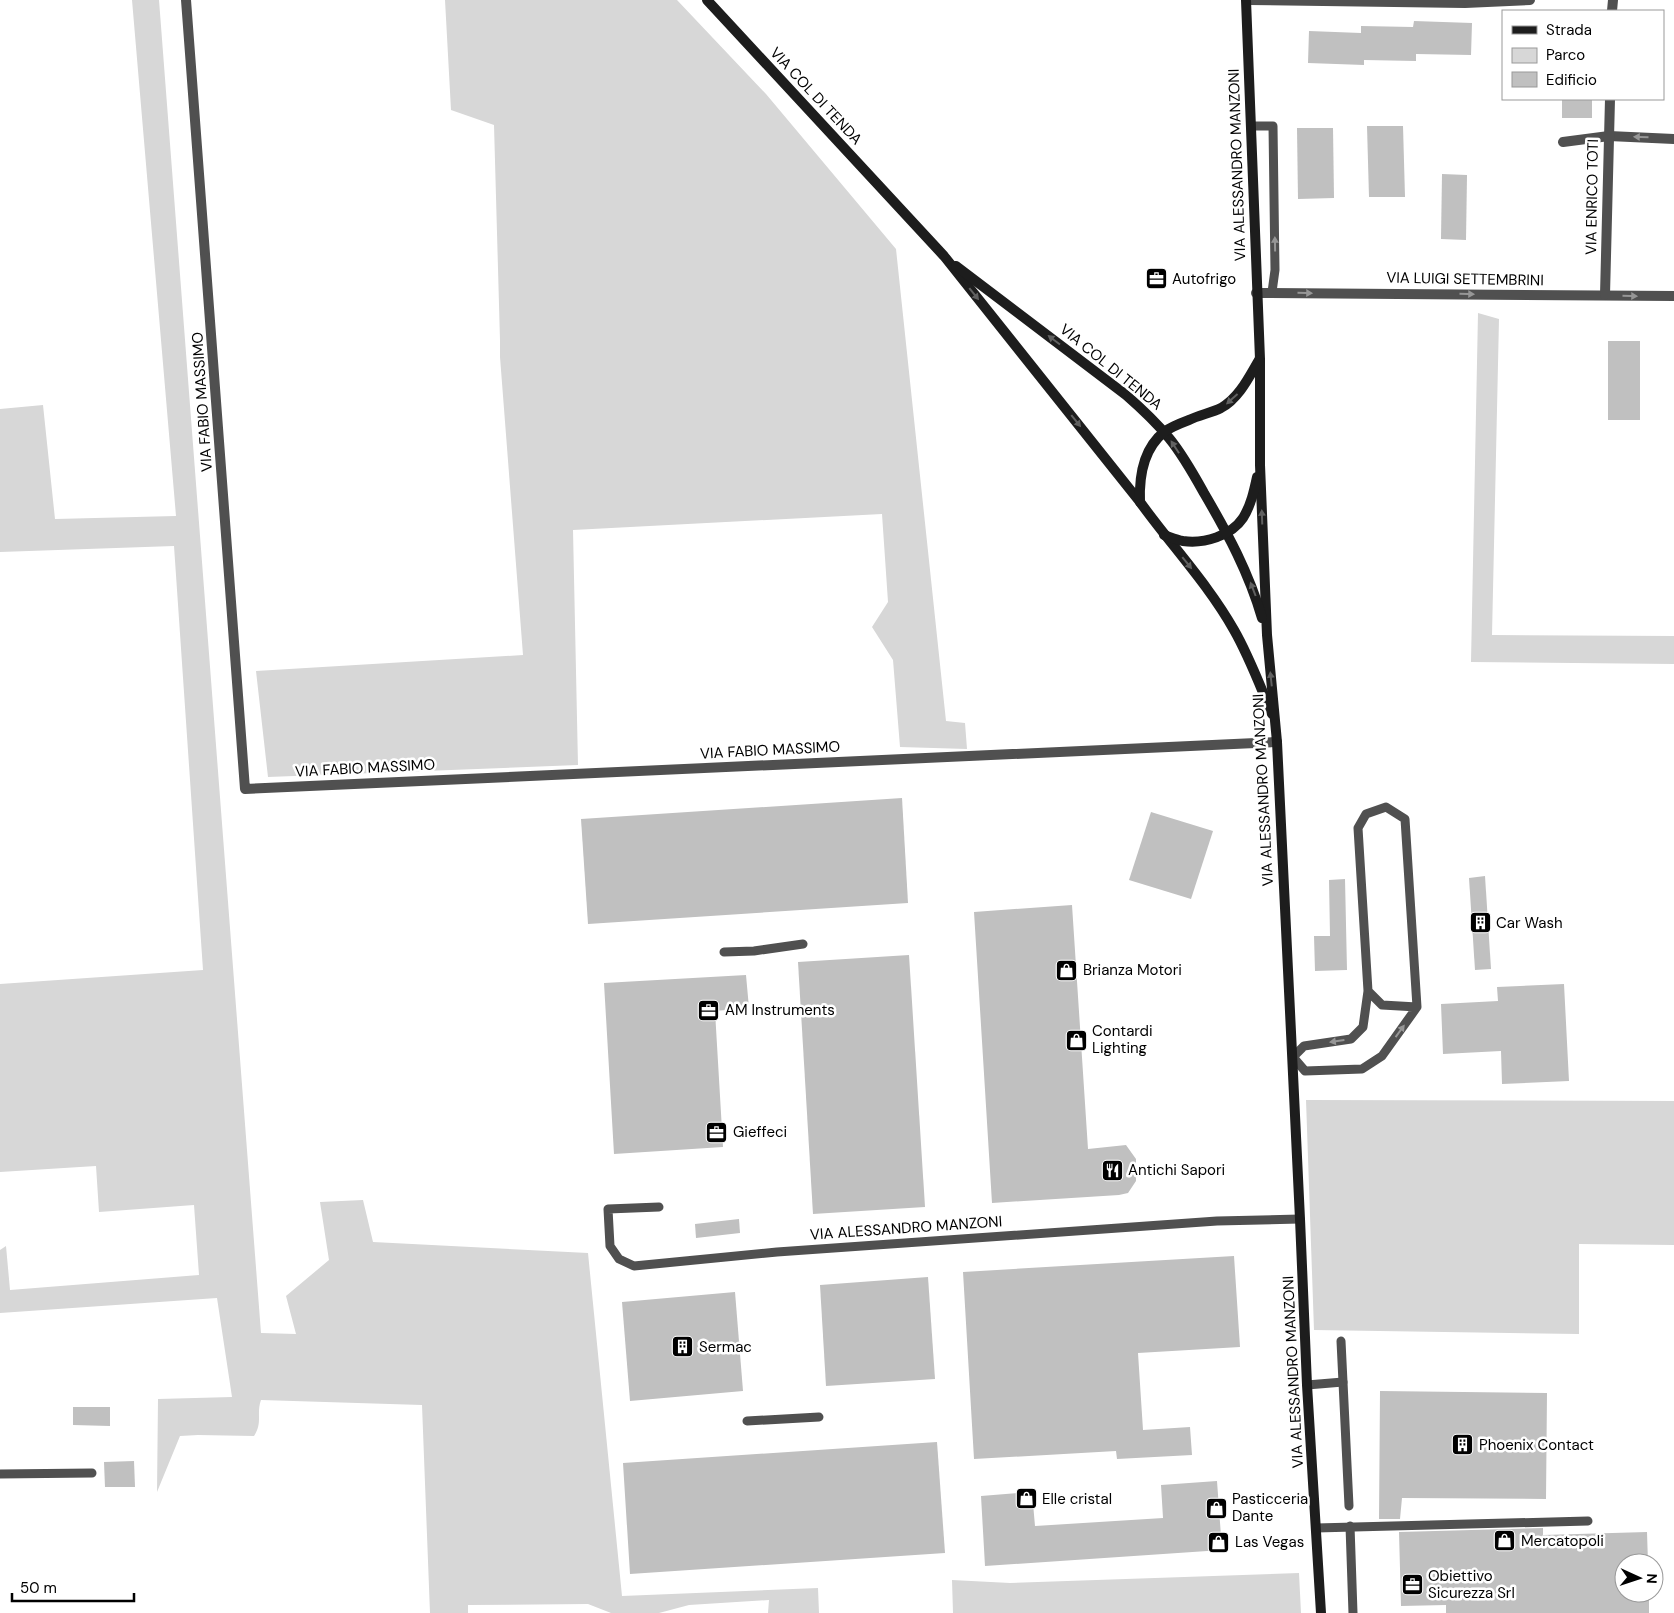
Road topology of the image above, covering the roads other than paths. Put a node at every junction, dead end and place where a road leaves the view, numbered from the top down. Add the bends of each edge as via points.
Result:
1 (186, 0) edge
2 (708, 0) edge
3 (1247, 0) edge
4 (1530, 0) edge
5 (1610, 100) edge
6 (1250, 126) junction
7 (1609, 136) junction
8 (1674, 139) edge
9 (1563, 142) dead end
10 (944, 256) junction
11 (1272, 292) junction
12 (1256, 293) junction
13 (1605, 295) junction
14 (1674, 296) edge
15 (1260, 359) junction
16 (1164, 432) junction
17 (1260, 466) junction
18 (1140, 502) junction
19 (1227, 532) junction
20 (1163, 534) junction
21 (1267, 635) junction
22 (1276, 722) junction
23 (1277, 742) junction
24 (803, 944) dead end
25 (724, 952) dead end
26 (1368, 992) junction
27 (1417, 1007) junction
28 (1292, 1057) junction
29 (659, 1207) dead end
30 (1300, 1218) junction
31 (1341, 1341) dead end
32 (1343, 1382) junction
33 (1307, 1385) junction
34 (819, 1417) dead end
35 (747, 1422) dead end
36 (92, 1473) dead end
37 (0, 1474) edge
38 (1350, 1506) dead end
39 (1588, 1521) dead end
40 (1350, 1526) junction
41 (1316, 1528) junction
42 (1321, 1613) edge
43 (1353, 1613) edge

1 - 23 street, VIA FABIO MASSIMO via 246,789
2 - 10 main road, VIA COL DI TENDA
3 - 4 street via 1465,3
3 - 6 main road, VIA ALESSANDRO MANZONI
5 - 7 street, VIA ENRICO TOTI
11 -> 6 lane via 1276,270 1273,126
6 - 12 main road, VIA ALESSANDRO MANZONI
8 -> 7 street
7 - 9 street
7 - 13 street, VIA ENRICO TOTI
16 -> 10 main road, VIA COL DI TENDA via 1126,395
10 -> 18 main road, VIA COL DI TENDA
11 - 12 street, VIA LUIGI SETTEMBRINI
11 -> 13 street, VIA LUIGI SETTEMBRINI
12 - 15 main road, VIA ALESSANDRO MANZONI
13 -> 14 street, VIA LUIGI SETTEMBRINI
15 -> 16 main road via 1237,395 1222,408
15 - 17 main road, VIA ALESSANDRO MANZONI
16 - 18 main road via 1152,445 1143,466
19 -> 16 main road, VIA COL DI TENDA
17 - 19 main road via 1251,502 1242,519
21 -> 17 main road, VIA ALESSANDRO MANZONI
18 - 20 main road, VIA COL DI TENDA
19 - 20 main road via 1202,541 1183,541
21 -> 19 main road, VIA COL DI TENDA via 1243,564
20 -> 22 main road, VIA COL DI TENDA via 1216,601 1234,630
22 -> 21 main road, VIA ALESSANDRO MANZONI
22 - 23 main road, VIA ALESSANDRO MANZONI
23 - 28 main road, VIA ALESSANDRO MANZONI
24 - 25 lane
26 - 27 lane via 1382,1005
26 - 27 lane via 1358,828 1366,814 1386,806 1405,819
26 -> 28 lane via 1363,1027 1351,1039 1304,1046
28 -> 27 lane via 1305,1070 1362,1069 1382,1056
28 - 30 main road, VIA ALESSANDRO MANZONI
29 - 30 lane, VIA ALESSANDRO MANZONI via 608,1209 610,1246 619,1259 634,1266 778,1252
30 - 33 main road, VIA ALESSANDRO MANZONI
31 - 32 lane
32 - 33 lane
32 - 38 lane
33 - 41 main road, VIA ALESSANDRO MANZONI
34 - 35 lane
36 - 37 lane
39 - 40 lane
40 - 41 lane
40 - 43 lane
41 - 42 main road, VIA ALESSANDRO MANZONI

